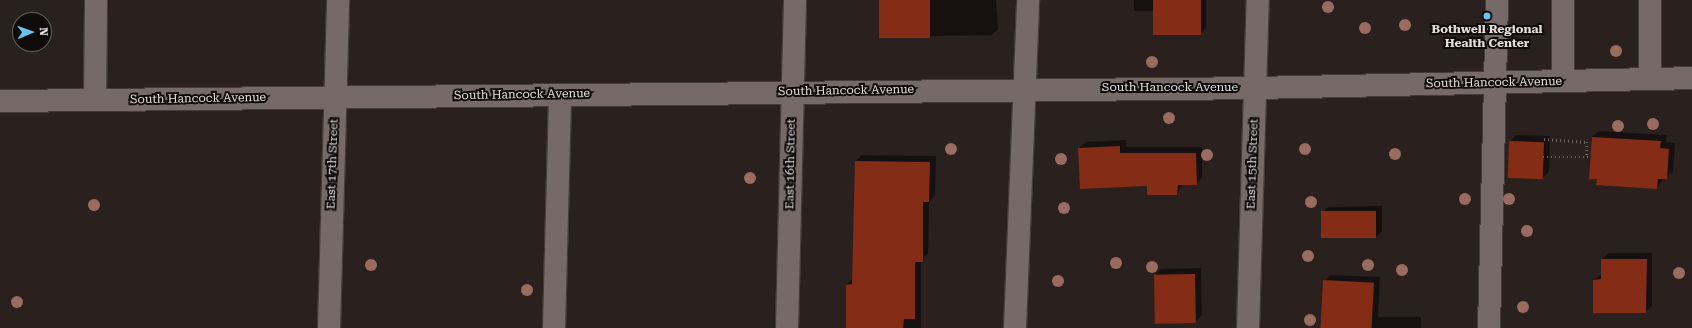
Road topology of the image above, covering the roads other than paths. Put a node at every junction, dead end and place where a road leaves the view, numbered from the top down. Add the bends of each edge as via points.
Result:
1 (96, 0) edge
2 (338, 0) edge
3 (795, 0) edge
4 (1028, 0) edge
5 (1258, 0) edge
6 (1497, 0) edge
7 (1563, 0) edge
8 (1650, 0) edge
9 (1692, 78) edge
10 (1650, 79) junction
11 (1563, 81) junction
12 (1496, 83) junction
13 (1256, 88) junction
14 (1023, 89) junction
15 (793, 92) junction
16 (560, 95) junction
17 (335, 97) junction
18 (94, 100) junction
19 (0, 101) edge
20 (329, 328) edge
21 (554, 328) edge
22 (787, 328) edge
23 (1015, 328) edge
24 (1248, 328) edge
25 (1489, 328) edge

1 - 18 street
2 - 17 street, East 17th Street
3 - 15 street, East 16th Street
4 - 14 street
5 - 13 street, East 15th Street
6 - 12 street
7 - 11 street
8 - 10 street
9 - 10 street, South Hancock Avenue
10 - 11 street, South Hancock Avenue
11 - 12 street, South Hancock Avenue
12 - 13 street, South Hancock Avenue
12 - 25 street
13 - 14 street, South Hancock Avenue
13 - 24 street, East 15th Street
14 - 15 street, South Hancock Avenue
14 - 23 street
15 - 16 street, South Hancock Avenue
15 - 22 street, East 16th Street
16 - 17 street, South Hancock Avenue
16 - 21 street
17 - 18 street, South Hancock Avenue
17 - 20 street, East 17th Street
18 - 19 street, South Hancock Avenue

